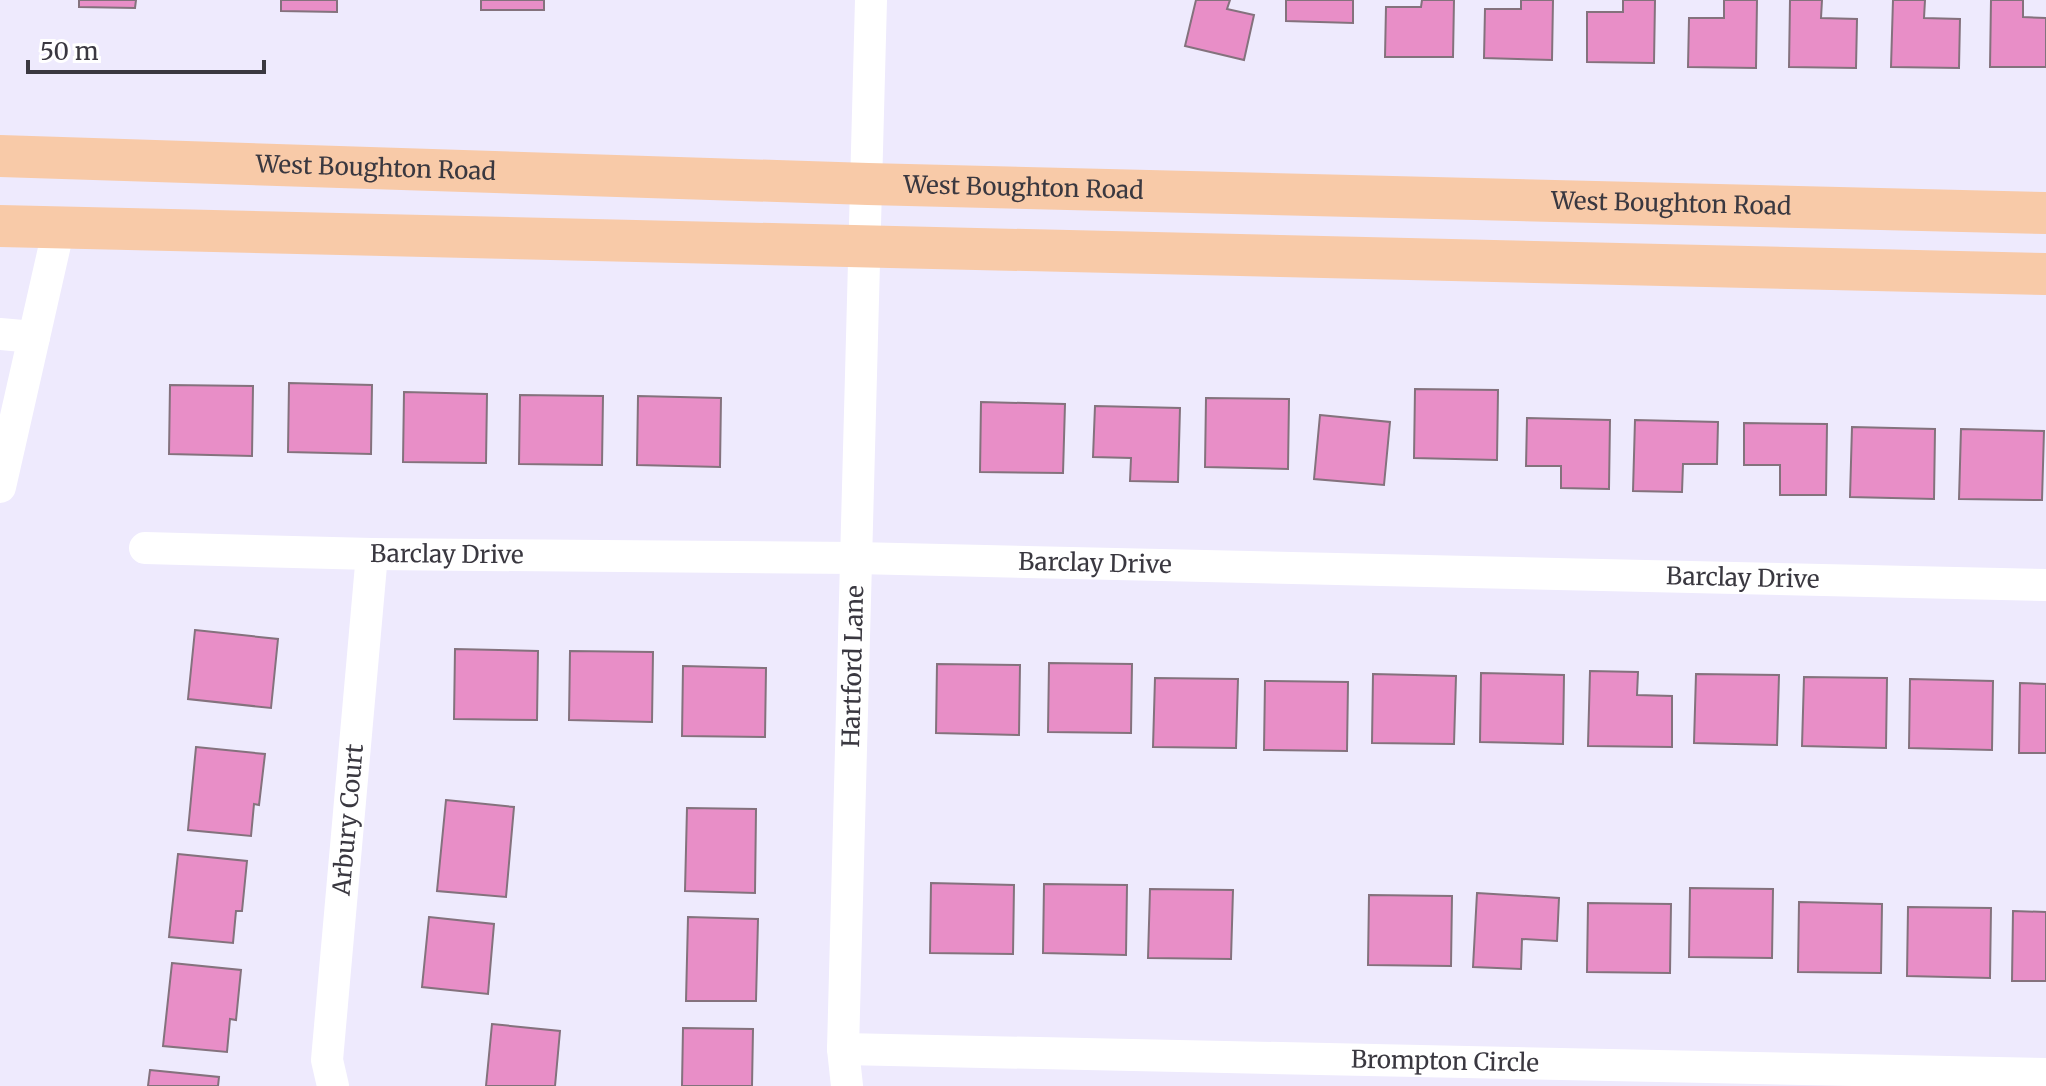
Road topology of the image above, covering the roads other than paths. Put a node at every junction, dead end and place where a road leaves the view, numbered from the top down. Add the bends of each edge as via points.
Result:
1 (871, 0) edge
2 (0, 156) edge
3 (868, 184) junction
4 (2046, 213) edge
5 (0, 226) edge
6 (59, 227) junction
7 (865, 245) junction
8 (2046, 274) edge
9 (0, 334) edge
10 (34, 337) junction
11 (0, 487) edge
12 (145, 548) dead end
13 (372, 554) junction
14 (856, 558) junction
15 (2046, 585) edge
16 (843, 1049) junction
17 (2046, 1074) edge
18 (333, 1086) edge
19 (847, 1086) edge

1 - 3 street, Hartford Lane
2 - 3 main road, West Boughton Road
3 - 4 main road, West Boughton Road
3 - 7 street, Hartford Lane
5 - 6 main road
6 - 7 main road
6 - 10 street
7 - 8 main road
7 - 14 street, Hartford Lane
9 - 10 street
10 - 11 street
12 - 13 street, Barclay Drive
13 - 14 street, Barclay Drive
13 - 18 street, Arbury Court via 327,1060
14 - 15 street, Barclay Drive
14 - 16 street, Hartford Lane
16 - 17 street, Brompton Circle
16 - 19 street, Hartford Lane

